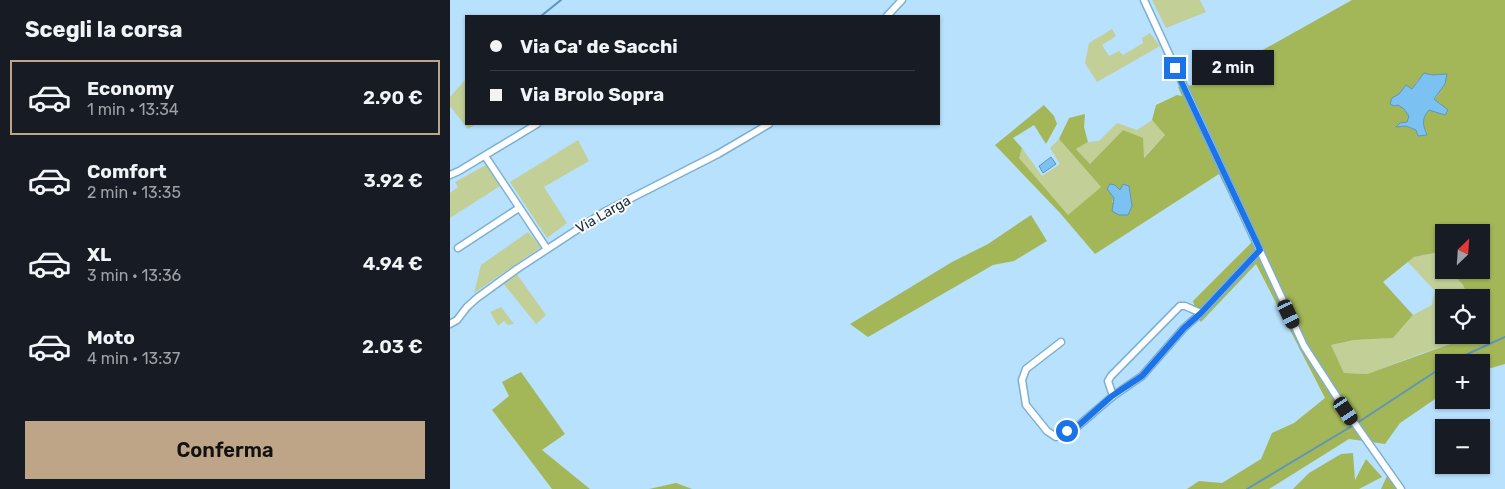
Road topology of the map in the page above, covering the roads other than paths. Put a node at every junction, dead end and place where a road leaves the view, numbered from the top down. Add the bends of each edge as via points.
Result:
1 (902, 0) edge
2 (1144, 0) edge
3 (888, 15) edge
4 (536, 125) edge
5 (767, 125) edge
6 (485, 156) junction
7 (450, 175) edge
8 (519, 208) junction
9 (458, 248) dead end
10 (547, 249) junction
11 (1260, 250) junction
12 (1201, 313) junction
13 (450, 324) edge
14 (1061, 342) dead end
15 (1112, 396) junction
16 (1401, 489) edge

1 - 3 street
2 - 11 street
4 - 6 street
5 - 10 street, Via Larga via 604,212
6 - 7 street
6 - 8 street
8 - 9 street
8 - 10 street
10 - 13 street, Via Larga via 466,307
11 - 12 street
11 - 16 street via 1307,352
12 - 15 street via 1142,376
12 - 15 street via 1180,306 1111,376 1108,381
14 - 15 street via 1026,369 1022,380 1026,405 1047,431 1056,437 1078,426

